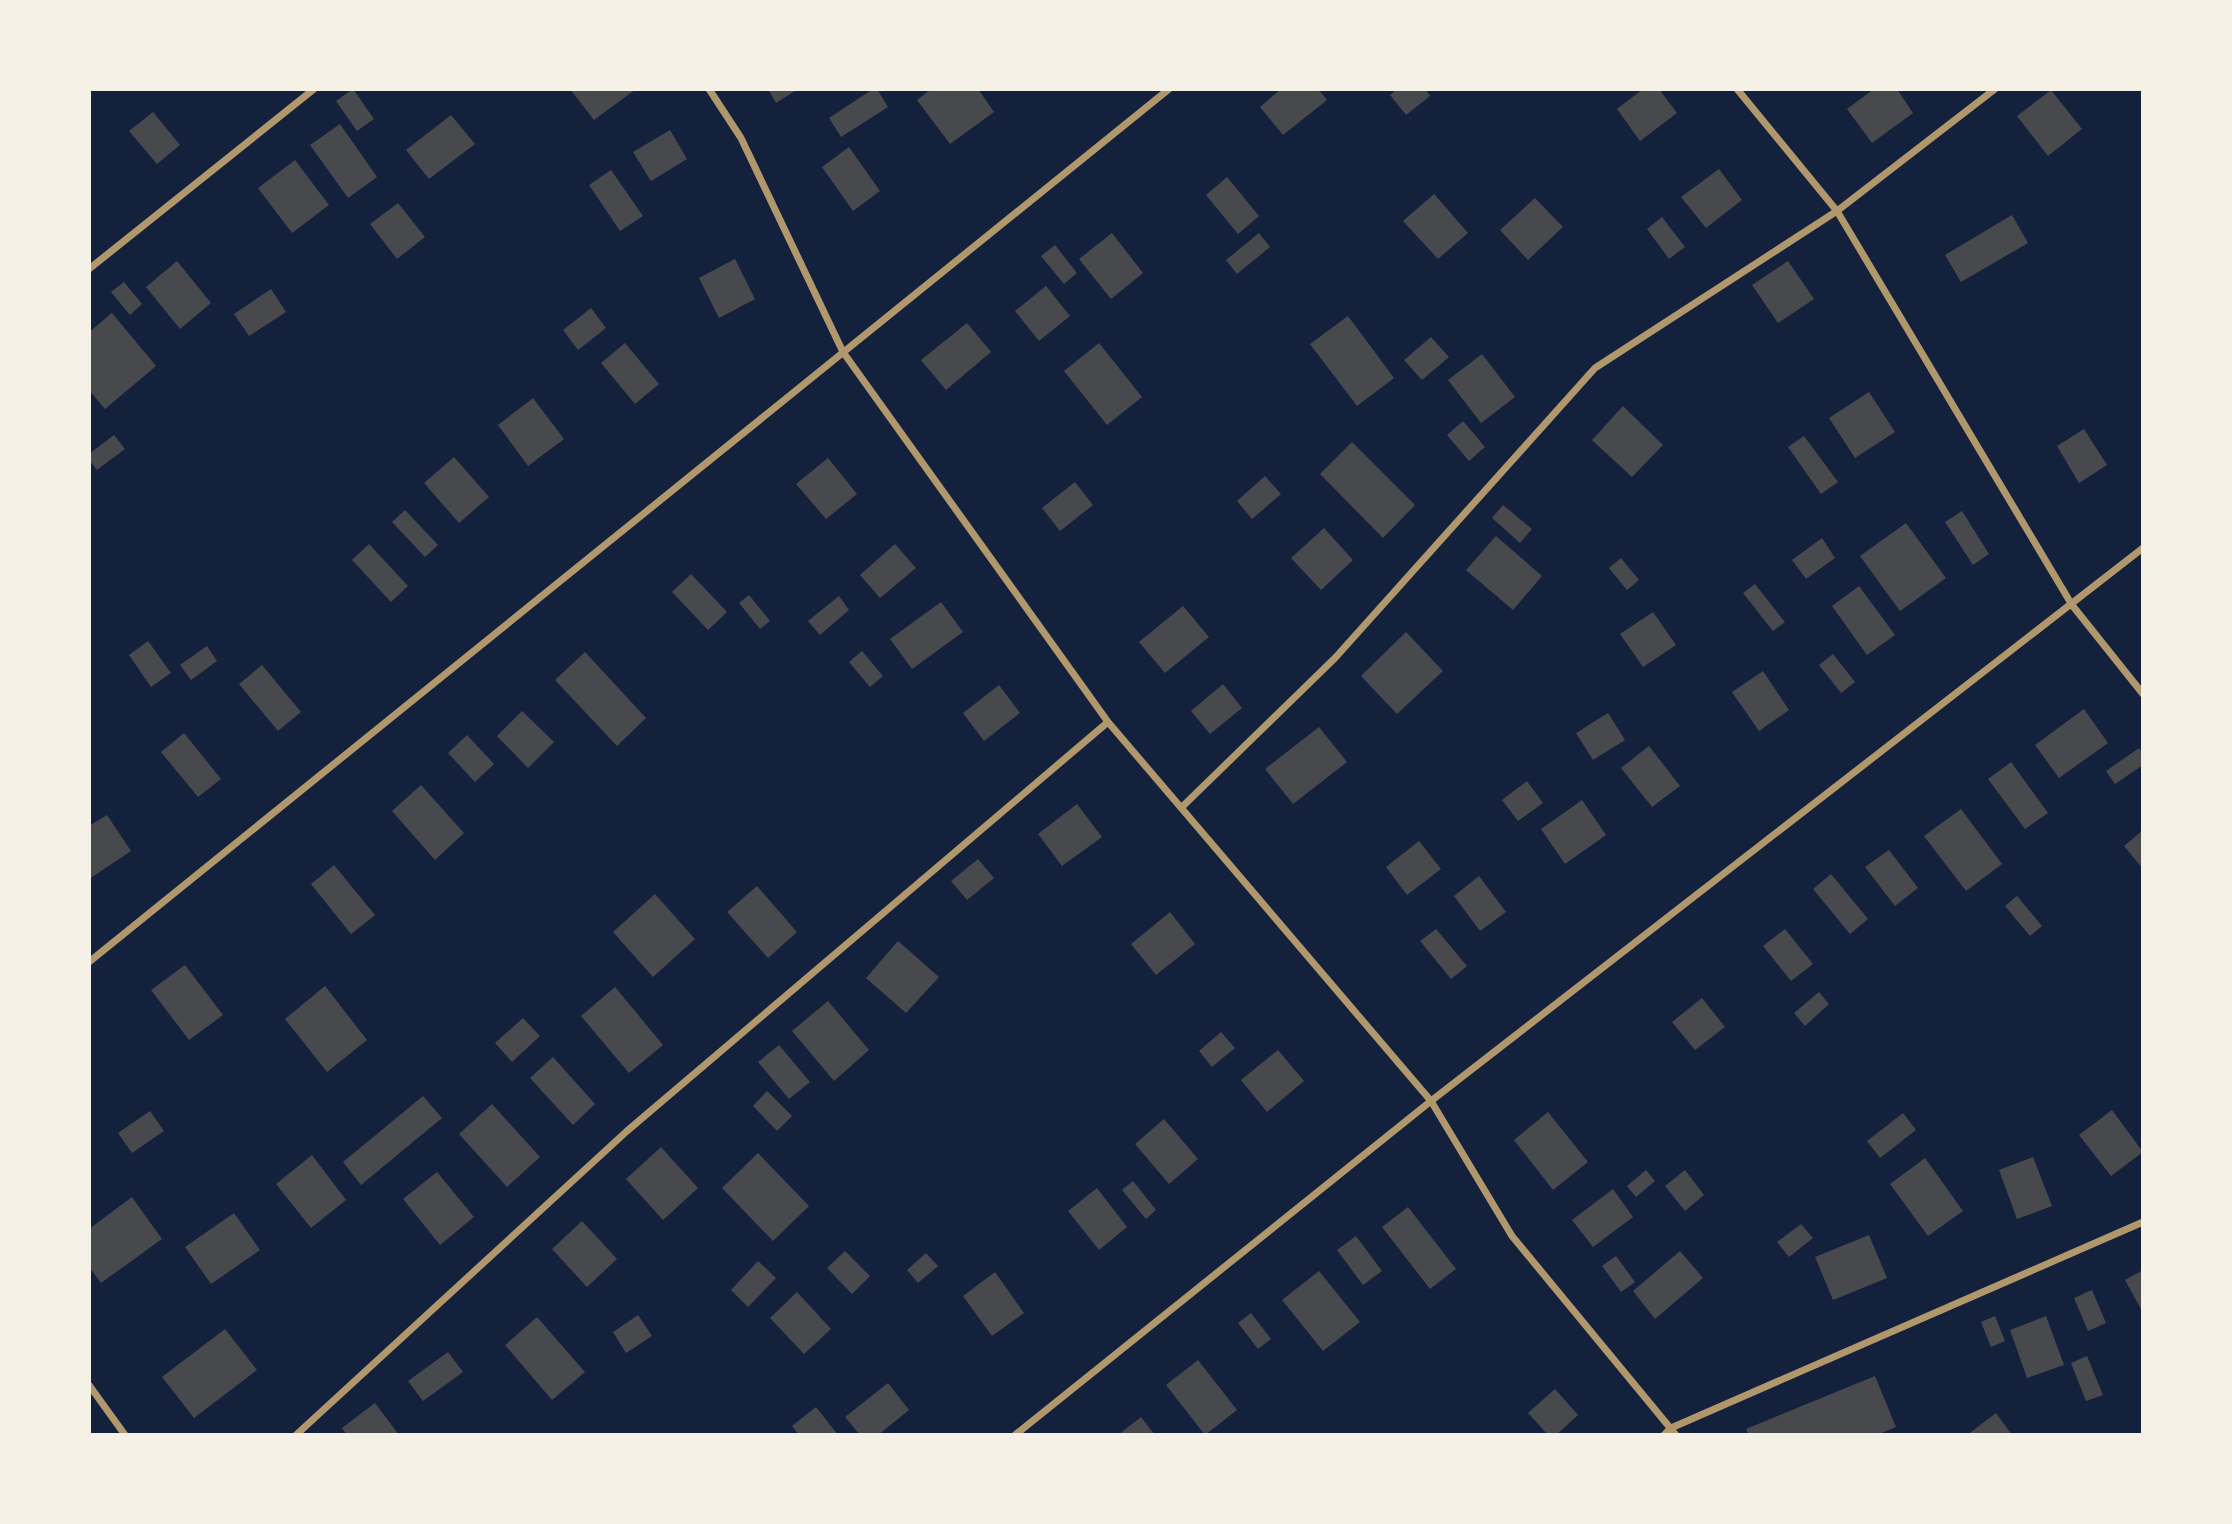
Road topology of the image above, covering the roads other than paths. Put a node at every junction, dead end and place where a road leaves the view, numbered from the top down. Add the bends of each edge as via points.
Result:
1 (314, 89) edge
2 (709, 89) edge
3 (1169, 89) edge
4 (1737, 89) edge
5 (1995, 89) edge
6 (1837, 211) junction
7 (89, 269) edge
8 (843, 352) junction
9 (2143, 548) edge
10 (2072, 605) junction
11 (2143, 694) edge
12 (1108, 722) junction
13 (1182, 807) junction
14 (89, 962) edge
15 (1431, 1101) junction
16 (2143, 1222) edge
17 (89, 1385) edge
18 (1674, 1432) edge
19 (125, 1435) edge
20 (296, 1435) edge
21 (1015, 1435) edge
22 (1664, 1435) edge

1 - 7 street
2 - 8 street via 741,138
3 - 8 street
4 - 6 street
5 - 6 street
6 - 10 street
6 - 13 street via 1595,368 1335,658
8 - 12 street
8 - 14 street
9 - 10 street
10 - 11 street
10 - 15 street
12 - 13 street
12 - 20 street via 627,1131
13 - 15 street
15 - 18 street via 1512,1236
15 - 21 street
16 - 18 street
17 - 19 street
18 - 22 street

